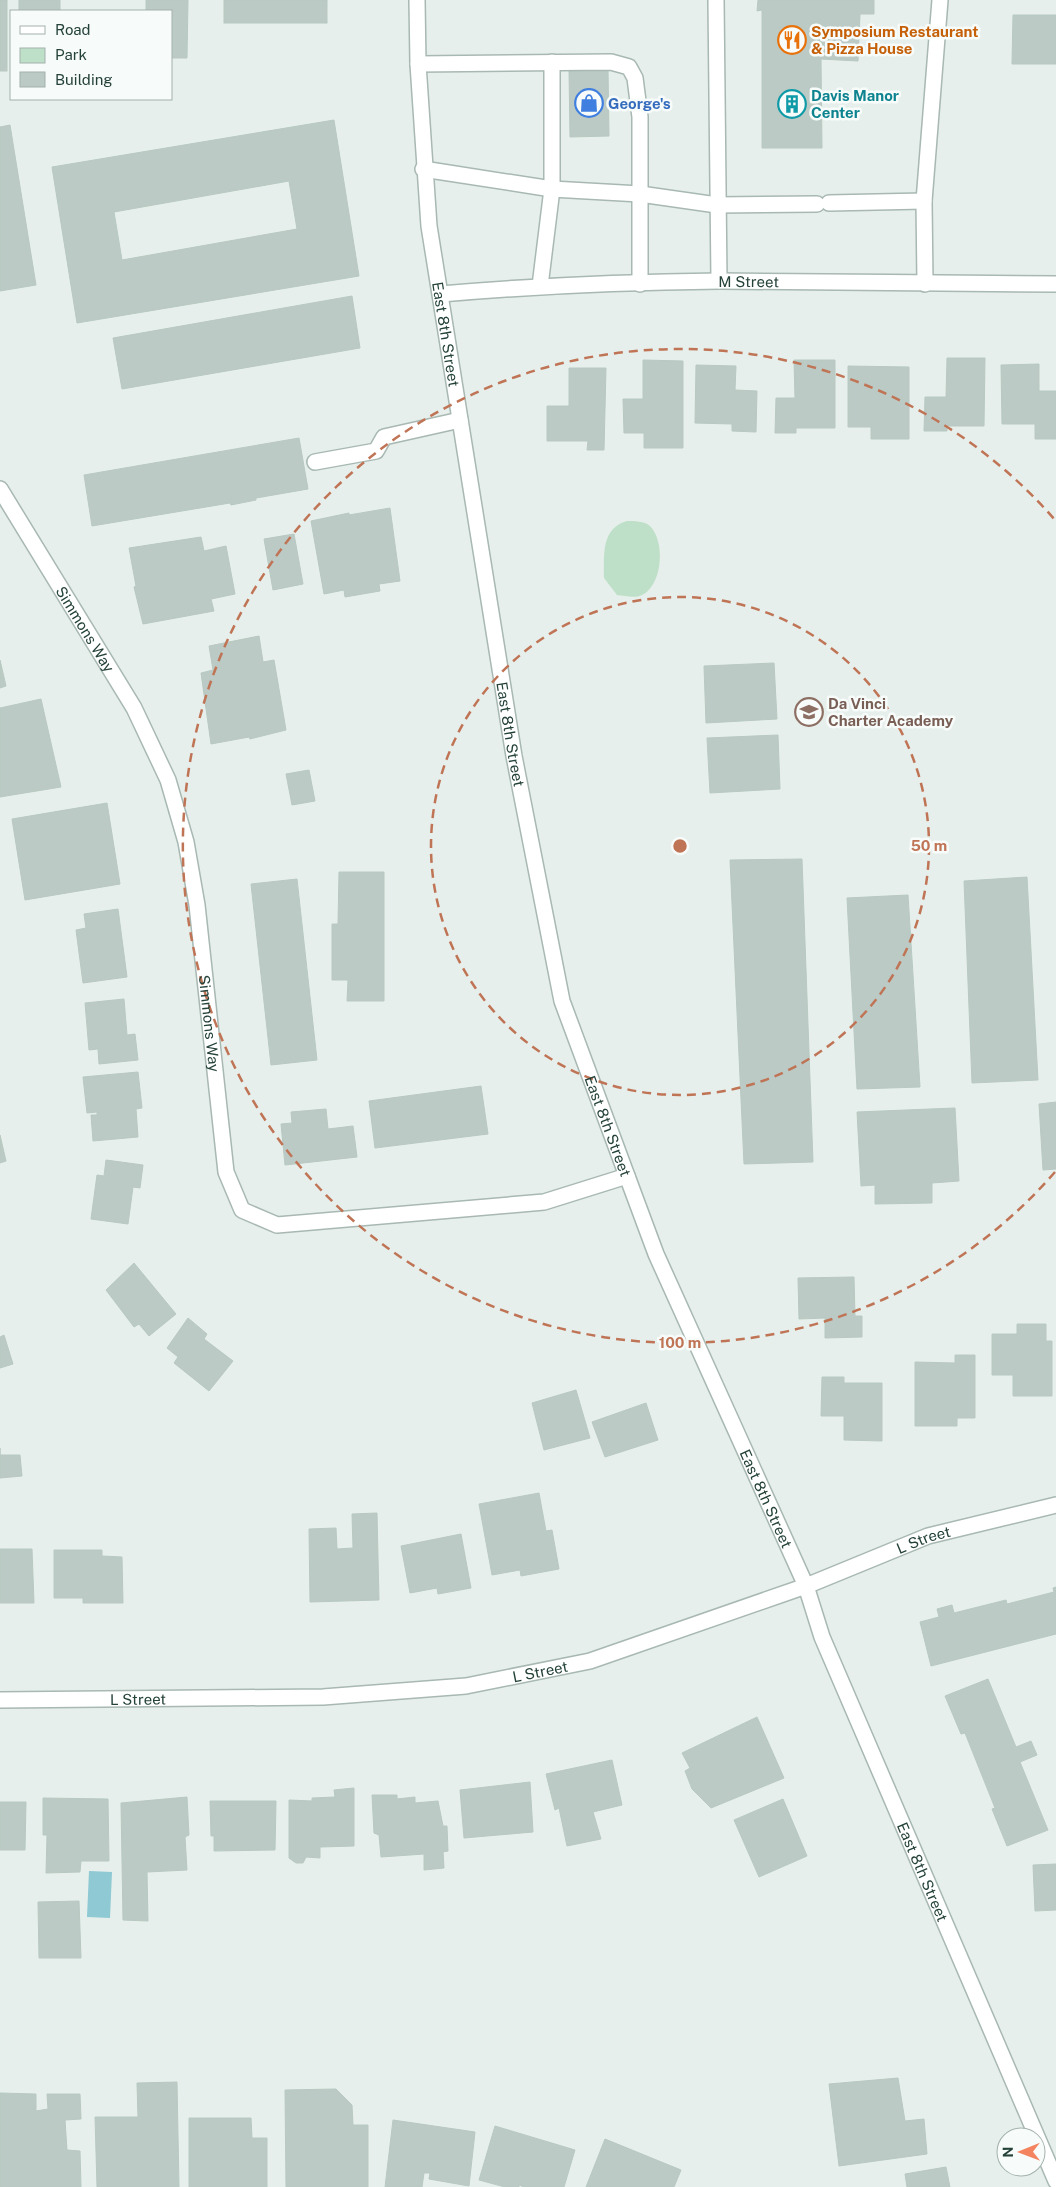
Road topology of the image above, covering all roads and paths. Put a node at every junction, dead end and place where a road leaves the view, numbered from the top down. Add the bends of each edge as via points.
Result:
1 (418, 0) edge
2 (716, 0) edge
3 (940, 0) edge
4 (552, 62) junction
5 (418, 64) junction
6 (423, 169) junction
7 (552, 189) junction
8 (640, 194) junction
9 (924, 201) junction
10 (717, 205) junction
11 (719, 281) junction
12 (640, 284) junction
13 (925, 284) junction
14 (1056, 284) edge
15 (540, 286) junction
16 (440, 294) junction
17 (460, 420) junction
18 (315, 462) dead end
19 (0, 490) edge
20 (626, 1176) junction
21 (1056, 1505) edge
22 (806, 1586) junction
23 (0, 1700) edge
24 (1056, 2181) edge

1 - 5 street, East 8th Street
2 - 10 street
3 - 9 street
4 - 5 street
4 - 7 street
4 - 8 street via 612,62 629,67 635,78 640,117
5 - 6 street, East 8th Street
6 - 7 street
6 - 16 street, East 8th Street
7 - 8 street
7 - 15 street
8 - 10 street
8 - 12 street
9 - 10 street
9 - 13 street
10 - 11 street
11 - 12 street, M Street
11 - 13 street, M Street
12 - 15 street, M Street
13 - 14 street, M Street
15 - 16 street, M Street
16 - 17 street, East 8th Street
17 - 18 street via 384,436 376,451
17 - 20 street, East 8th Street via 514,756 562,1001
19 - 20 street, Simmons Way via 134,708 168,780 186,842 197,904 226,1172 242,1210 277,1225 544,1202
20 - 22 street, East 8th Street via 656,1254
21 - 22 street, L Street via 928,1536
22 - 23 street, L Street via 590,1661 466,1686 323,1697
22 - 24 street, East 8th Street via 822,1637

